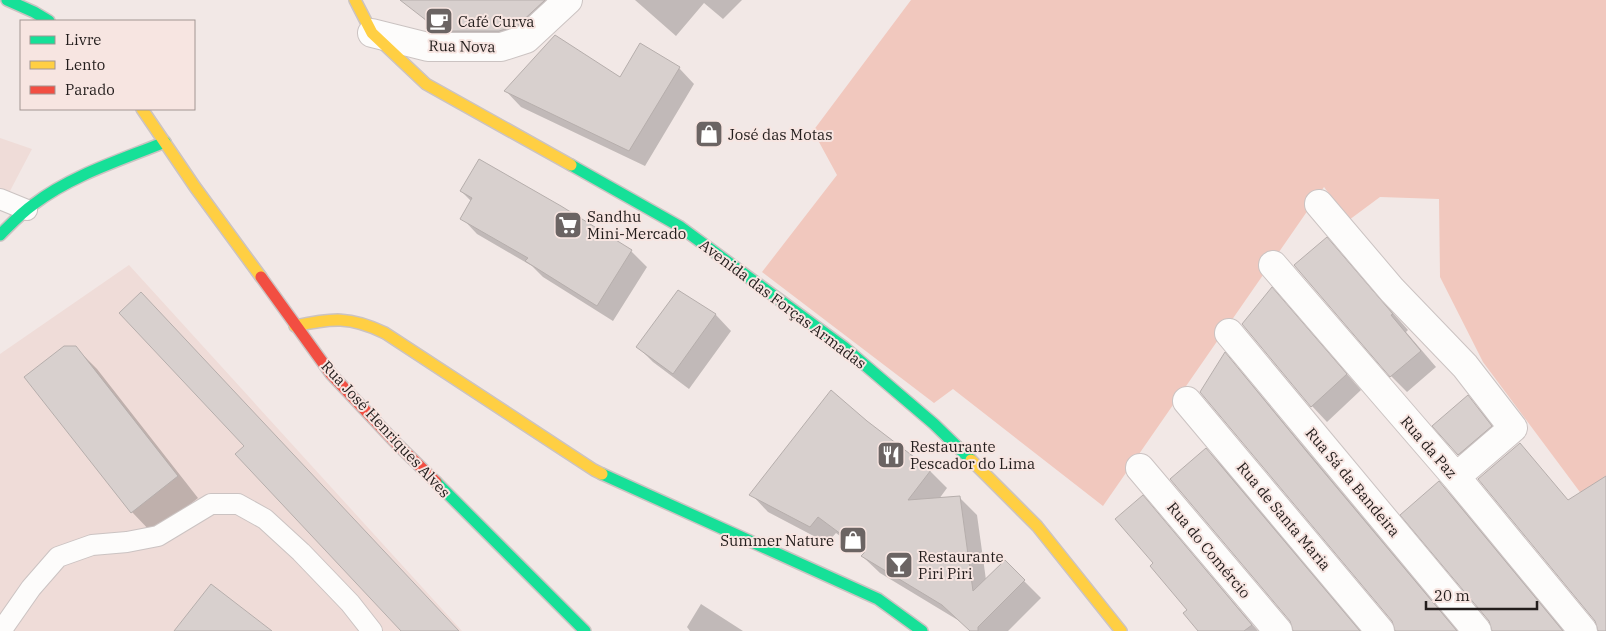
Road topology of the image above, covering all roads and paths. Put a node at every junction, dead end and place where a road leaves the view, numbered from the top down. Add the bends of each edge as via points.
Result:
1 (7, 0) edge
2 (355, 0) edge
3 (568, 0) edge
4 (47, 20) edge
5 (372, 33) junction
6 (143, 110) edge
7 (165, 142) junction
8 (0, 199) edge
9 (1319, 204) dead end
10 (27, 210) junction
11 (0, 235) edge
12 (1273, 266) dead end
13 (296, 326) junction
14 (1229, 333) dead end
15 (1187, 401) dead end
16 (1140, 468) dead end
17 (1456, 477) junction
18 (1, 631) edge
19 (372, 631) edge
20 (585, 631) edge
21 (922, 631) edge
22 (1121, 631) edge
23 (1278, 631) edge
24 (1380, 631) edge
25 (1478, 631) edge
26 (1583, 631) edge

1 - 4 street
2 - 5 street, Avenida das Forças Armadas
3 - 5 street, Rua Nova via 526,39 501,48 428,48
5 - 22 street, Avenida das Forças Armadas via 426,84 679,226 845,348 934,424 1030,519
6 - 7 street, Rua José Henriques Alves
7 - 10 street via 88,173
7 - 13 street, Rua José Henriques Alves
8 - 10 lane
9 - 17 street via 1392,290 1465,366 1513,428
10 - 11 street
12 - 17 street, Rua da Paz
13 - 20 street, Rua José Henriques Alves via 331,374 396,443
13 - 21 street via 330,319 370,325 594,470 878,599
14 - 25 street, Rua Sá da Bandeira
15 - 24 street, Rua de Santa Maria
16 - 23 street, Rua do Comércio
17 - 26 street, Rua da Paz
18 - 19 lane via 58,557 92,545 158,536 211,504 238,504 265,519 301,552

